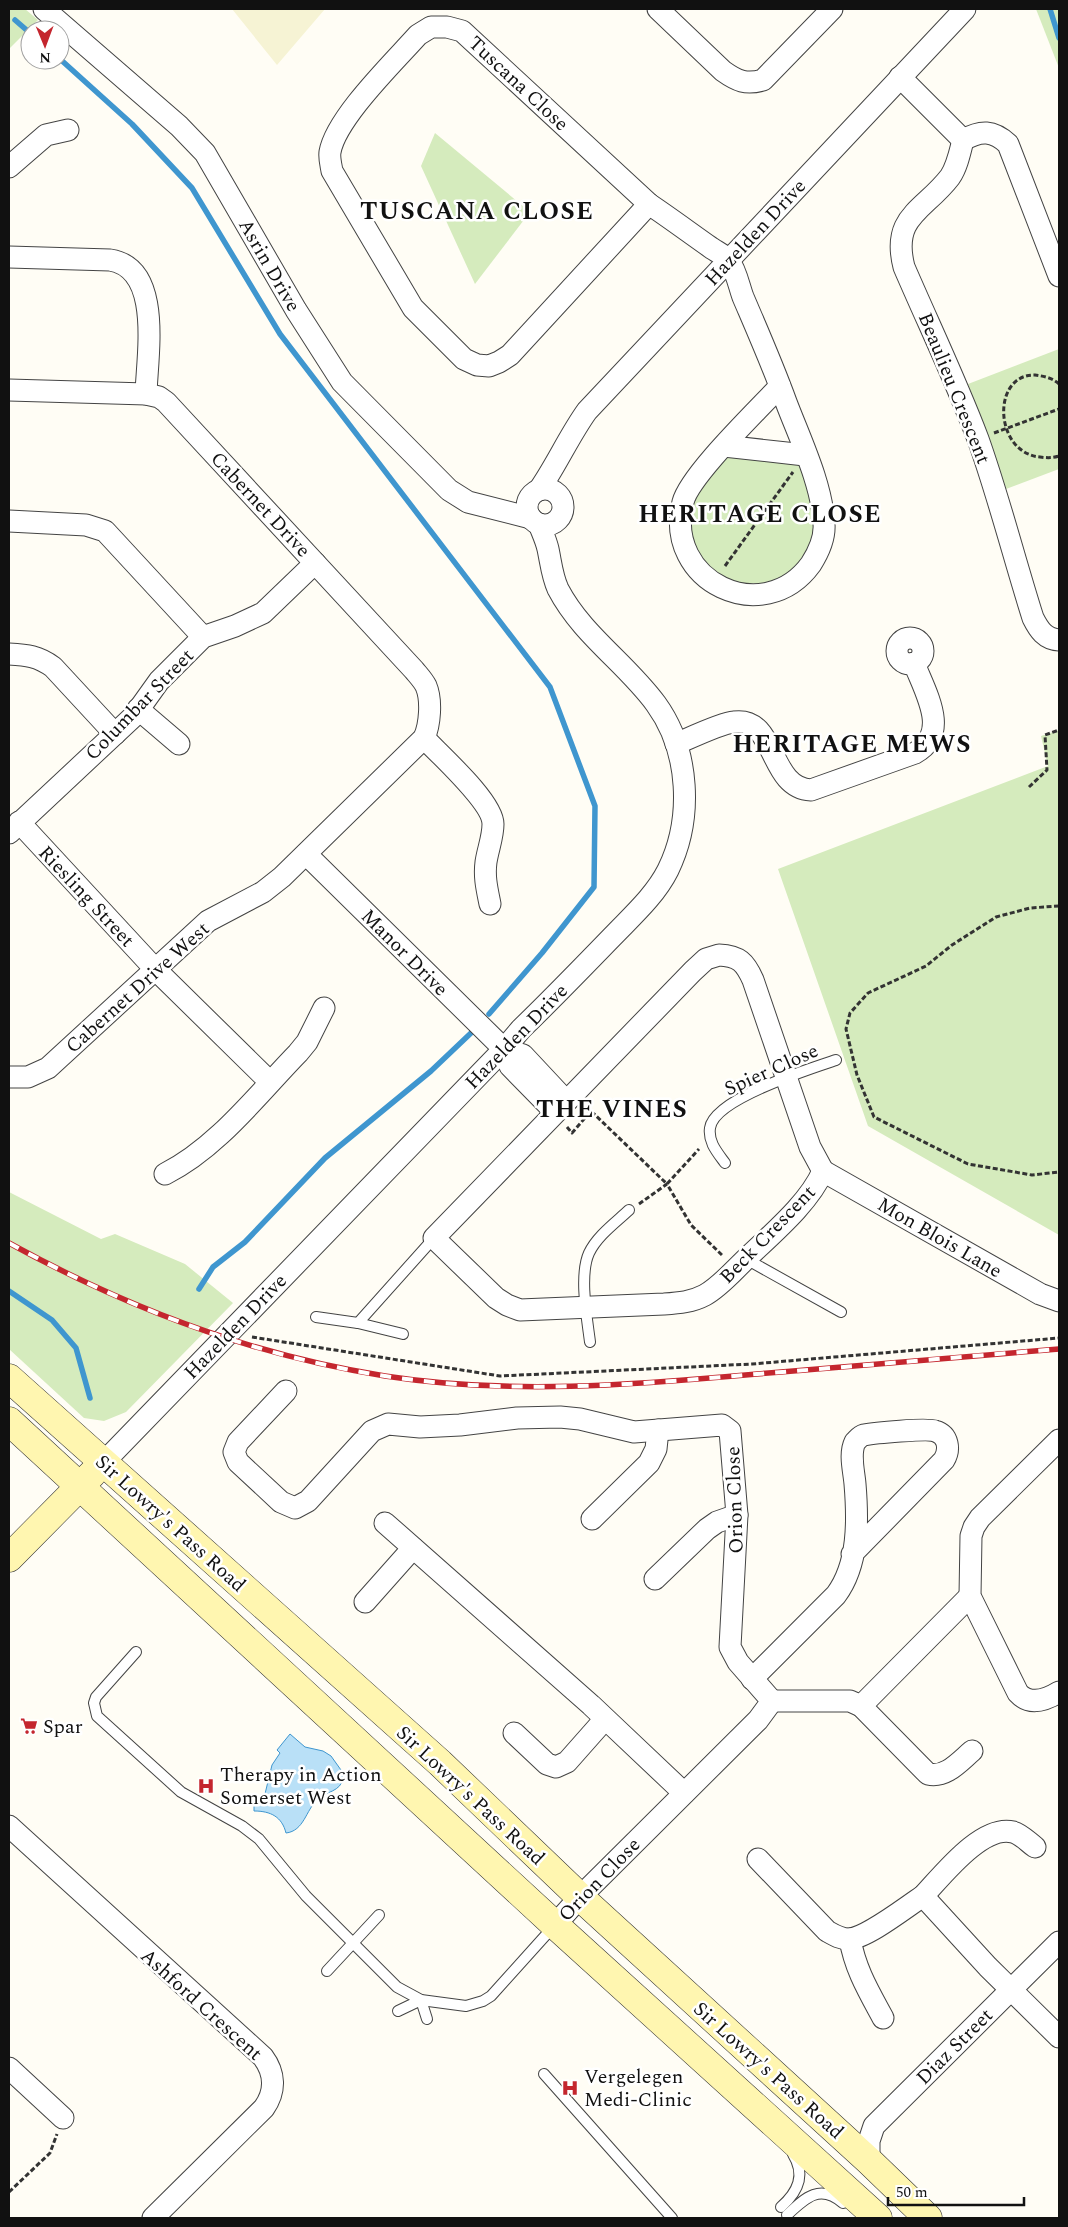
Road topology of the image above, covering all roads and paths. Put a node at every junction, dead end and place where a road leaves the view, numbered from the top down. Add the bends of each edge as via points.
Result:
1 (44, 9) edge
2 (658, 9) edge
3 (832, 9) edge
4 (965, 9) edge
5 (900, 77) junction
6 (68, 130) dead end
7 (963, 140) junction
8 (9, 167) edge
9 (649, 204) junction
10 (9, 257) edge
11 (728, 260) junction
12 (1059, 276) edge
13 (1059, 384) edge
14 (780, 386) junction
15 (9, 390) edge
16 (146, 394) junction
17 (1059, 409) edge
18 (1006, 429) junction
19 (978, 440) junction
20 (724, 446) junction
21 (805, 455) junction
22 (1059, 456) edge
23 (541, 508) junction
24 (9, 521) edge
25 (316, 563) junction
26 (712, 584) junction
27 (203, 637) junction
28 (1059, 640) edge
29 (9, 654) edge
30 (914, 663) dead end
31 (138, 709) junction
32 (1059, 730) edge
33 (115, 734) junction
34 (424, 738) junction
35 (178, 744) dead end
36 (676, 744) junction
37 (1029, 787) dead end
38 (14, 827) edge
39 (306, 854) junction
40 (490, 904) dead end
41 (1059, 906) edge
42 (155, 969) junction
43 (324, 1008) dead end
44 (504, 1049) junction
45 (836, 1060) dead end
46 (19, 1077) edge
47 (785, 1077) junction
48 (270, 1082) junction
49 (561, 1106) junction
50 (710, 1137) junction
51 (725, 1163) dead end
52 (823, 1171) junction
53 (1059, 1172) edge
54 (165, 1174) dead end
55 (667, 1184) junction
56 (629, 1210) joint
57 (434, 1238) junction
58 (714, 1247) dead end
59 (746, 1259) junction
60 (1059, 1301) edge
61 (586, 1306) junction
62 (841, 1312) dead end
63 (316, 1317) dead end
64 (358, 1323) junction
65 (230, 1332) junction
66 (403, 1334) dead end
67 (1059, 1338) edge
68 (590, 1342) dead end
69 (9, 1378) edge
70 (286, 1392) dead end
71 (9, 1421) edge
72 (658, 1430) junction
73 (1059, 1440) edge
74 (104, 1462) junction
75 (80, 1486) junction
76 (737, 1515) junction
77 (592, 1519) dead end
78 (385, 1523) dead end
79 (413, 1548) junction
80 (852, 1554) junction
81 (9, 1558) edge
82 (655, 1579) dead end
83 (970, 1596) junction
84 (366, 1602) dead end
85 (136, 1652) dead end
86 (752, 1679) junction
87 (1059, 1692) edge
88 (772, 1701) junction
89 (861, 1706) junction
90 (605, 1719) junction
91 (514, 1733) dead end
92 (972, 1751) dead end
93 (684, 1793) junction
94 (9, 1826) edge
95 (1035, 1847) dead end
96 (758, 1859) dead end
97 (922, 1896) junction
98 (580, 1897) junction
99 (380, 1915) dead end
100 (555, 1925) junction
101 (850, 1939) junction
102 (1059, 1942) edge
103 (354, 1943) junction
104 (328, 1971) dead end
105 (1012, 1989) junction
106 (421, 2000) junction
107 (398, 2011) dead end
108 (883, 2018) dead end
109 (427, 2020) dead end
110 (1059, 2037) edge
111 (9, 2068) edge
112 (544, 2074) dead end
113 (63, 2118) joint
114 (775, 2123) junction
115 (869, 2161) junction
116 (9, 2192) edge
117 (848, 2208) dead end
118 (153, 2218) edge
119 (672, 2218) edge
120 (878, 2218) edge
121 (928, 2218) edge

1 - 23 street, Asrin Drive via 179,126 205,153 301,319 342,382 449,490 468,502 487,508
2 - 3 street via 723,71 748,83 763,80 769,75
4 - 5 street, Hazelden Drive
5 - 7 street
5 - 11 street, Hazelden Drive
6 - 8 street via 46,135
7 - 12 street via 983,132 993,133 1008,144
7 - 19 street, Beaulieu Crescent via 951,176 914,212 901,235 900,250 904,267 954,377
9 - 9 street, Tuscana Close via 462,31 448,27 431,28 418,35 350,113 334,138 329,154 332,171 414,308 464,358 477,365 494,364 510,355
9 - 11 street, Tuscana Close
10 - 16 street via 110,260 128,266 137,277 148,303
11 - 14 street
11 - 23 street, Hazelden Drive via 587,411 570,435
13 - 18 path via 1040,376 1020,378 1004,402
14 - 20 street
14 - 21 street
15 - 16 street, Cabernet Drive
16 - 25 street, Cabernet Drive via 166,402
17 - 18 path
18 - 19 path
18 - 22 path via 1024,454
19 - 28 street, Beaulieu Crescent via 1003,512 1033,618 1039,630
20 - 21 street
20 - 26 street via 694,481 683,501 680,528 686,552
21 - 26 path
21 - 26 street via 820,494 824,526 818,554 804,573 789,585 766,593 737,593
23 - 36 street, Hazelden Drive via 552,573 571,610 647,693 668,724
24 - 27 street, Columbar Street via 86,525 106,530
25 - 27 street, Columbar Street via 263,613
25 - 34 street, Cabernet Drive via 423,681 428,698
27 - 31 street, Columbar Street via 159,681
29 - 33 street via 44,660
30 - 36 street via 934,722 932,736 925,747 811,790 801,790 791,784 762,734 746,722 733,722
31 - 33 street, Columbar Street
31 - 35 street
32 - 37 path via 1045,735 1047,770
33 - 38 street, Columbar Street
34 - 39 street, Cabernet Drive West
34 - 40 street via 481,798 492,816 485,881
36 - 44 street, Hazelden Drive via 685,801 680,835 667,871 639,909
38 - 42 street, Riesling Street
39 - 42 street, Cabernet Drive West via 263,892 208,921
39 - 44 street, Manor Drive
41 - 53 path via 1030,908 996,917 926,966 868,993 850,1013 846,1029 857,1075 874,1117 968,1164 1032,1175
42 - 46 street, Cabernet Drive West via 48,1068
42 - 48 street, Riesling Street
43 - 48 street via 307,1042
44 - 49 street via 510,1066
44 - 65 street, Hazelden Drive
45 - 47 lane, Spier Close
47 - 49 street, Beck Crescent via 749,970 733,956 719,955 706,959
47 - 50 lane, Spier Close via 738,1099 719,1112 713,1118
47 - 52 street, Beck Crescent via 810,1147
48 - 54 street via 210,1144
49 - 55 path via 572,1133 591,1112
49 - 57 street, Beck Crescent
50 - 51 lane
50 - 55 path
52 - 59 street, Beck Crescent via 810,1193
52 - 60 street, Mon Blois Lane via 1040,1294
55 - 56 path
55 - 58 path via 691,1225
56 - 61 lane via 589,1253 585,1269
57 - 61 street, Beck Crescent via 507,1305 520,1310
57 - 64 lane
59 - 61 street, Beck Crescent via 712,1290 684,1303
59 - 62 lane
61 - 68 lane
63 - 64 lane
64 - 66 lane
65 - 67 path via 500,1376 752,1364
65 - 74 street, Hazelden Drive
69 - 74 main road, Sir Lowry's Pass Road
70 - 72 street, Orion Close via 238,1442 234,1452 238,1462 290,1507 304,1504 372,1431 388,1424 420,1427 518,1418 560,1418 580,1419 634,1432
71 - 75 main road, Sir Lowry's Pass Road
72 - 76 street, Orion Close via 722,1426 730,1431
72 - 77 street via 656,1449 649,1463
73 - 83 street via 974,1527 970,1547
74 - 75 main road
74 - 98 main road, Sir Lowry's Pass Road via 440,1763
75 - 81 main road
75 - 100 main road, Sir Lowry's Pass Road
76 - 82 street via 707,1529
76 - 86 street, Orion Close via 735,1587 729,1640 733,1655
78 - 79 street
79 - 84 street
79 - 90 street
80 - 80 street via 858,1519 852,1453 855,1442 865,1435 930,1430 941,1434 948,1443 944,1460
80 - 86 street via 846,1580 836,1595
83 - 87 street via 1018,1694 1032,1701
83 - 89 street
85 - 103 lane via 96,1697 97,1716 181,1792 259,1839 306,1896
86 - 88 street, Orion Close
88 - 89 street via 850,1701
88 - 93 street, Orion Close via 758,1720
89 - 92 street via 928,1774 943,1774
90 - 91 street via 567,1762 556,1767 547,1764
90 - 93 street
93 - 98 street, Orion Close
94 - 118 street, Ashford Crescent via 263,2057 271,2070 273,2086 264,2108
95 - 97 street via 1016,1833 1000,1831 991,1834 973,1846
96 - 101 street via 827,1931
97 - 101 street via 864,1935
97 - 105 street
98 - 100 street, Orion Close
98 - 115 main road, Sir Lowry's Pass Road
99 - 103 lane
100 - 106 lane via 484,2001 466,2006
100 - 114 main road, Sir Lowry's Pass Road
101 - 108 street via 853,1959
102 - 105 street, Diaz Street
103 - 104 lane
103 - 106 lane via 397,1986
105 - 110 street
105 - 115 street, Diaz Street via 874,2126 869,2141
106 - 107 lane
106 - 109 lane
111 - 113 street
112 - 119 lane
113 - 116 path via 50,2153
114 - 117 lane via 797,2161 800,2174 795,2192 784,2211 822,2193 836,2197
114 - 120 main road, Sir Lowry's Pass Road
115 - 121 main road, Sir Lowry's Pass Road

